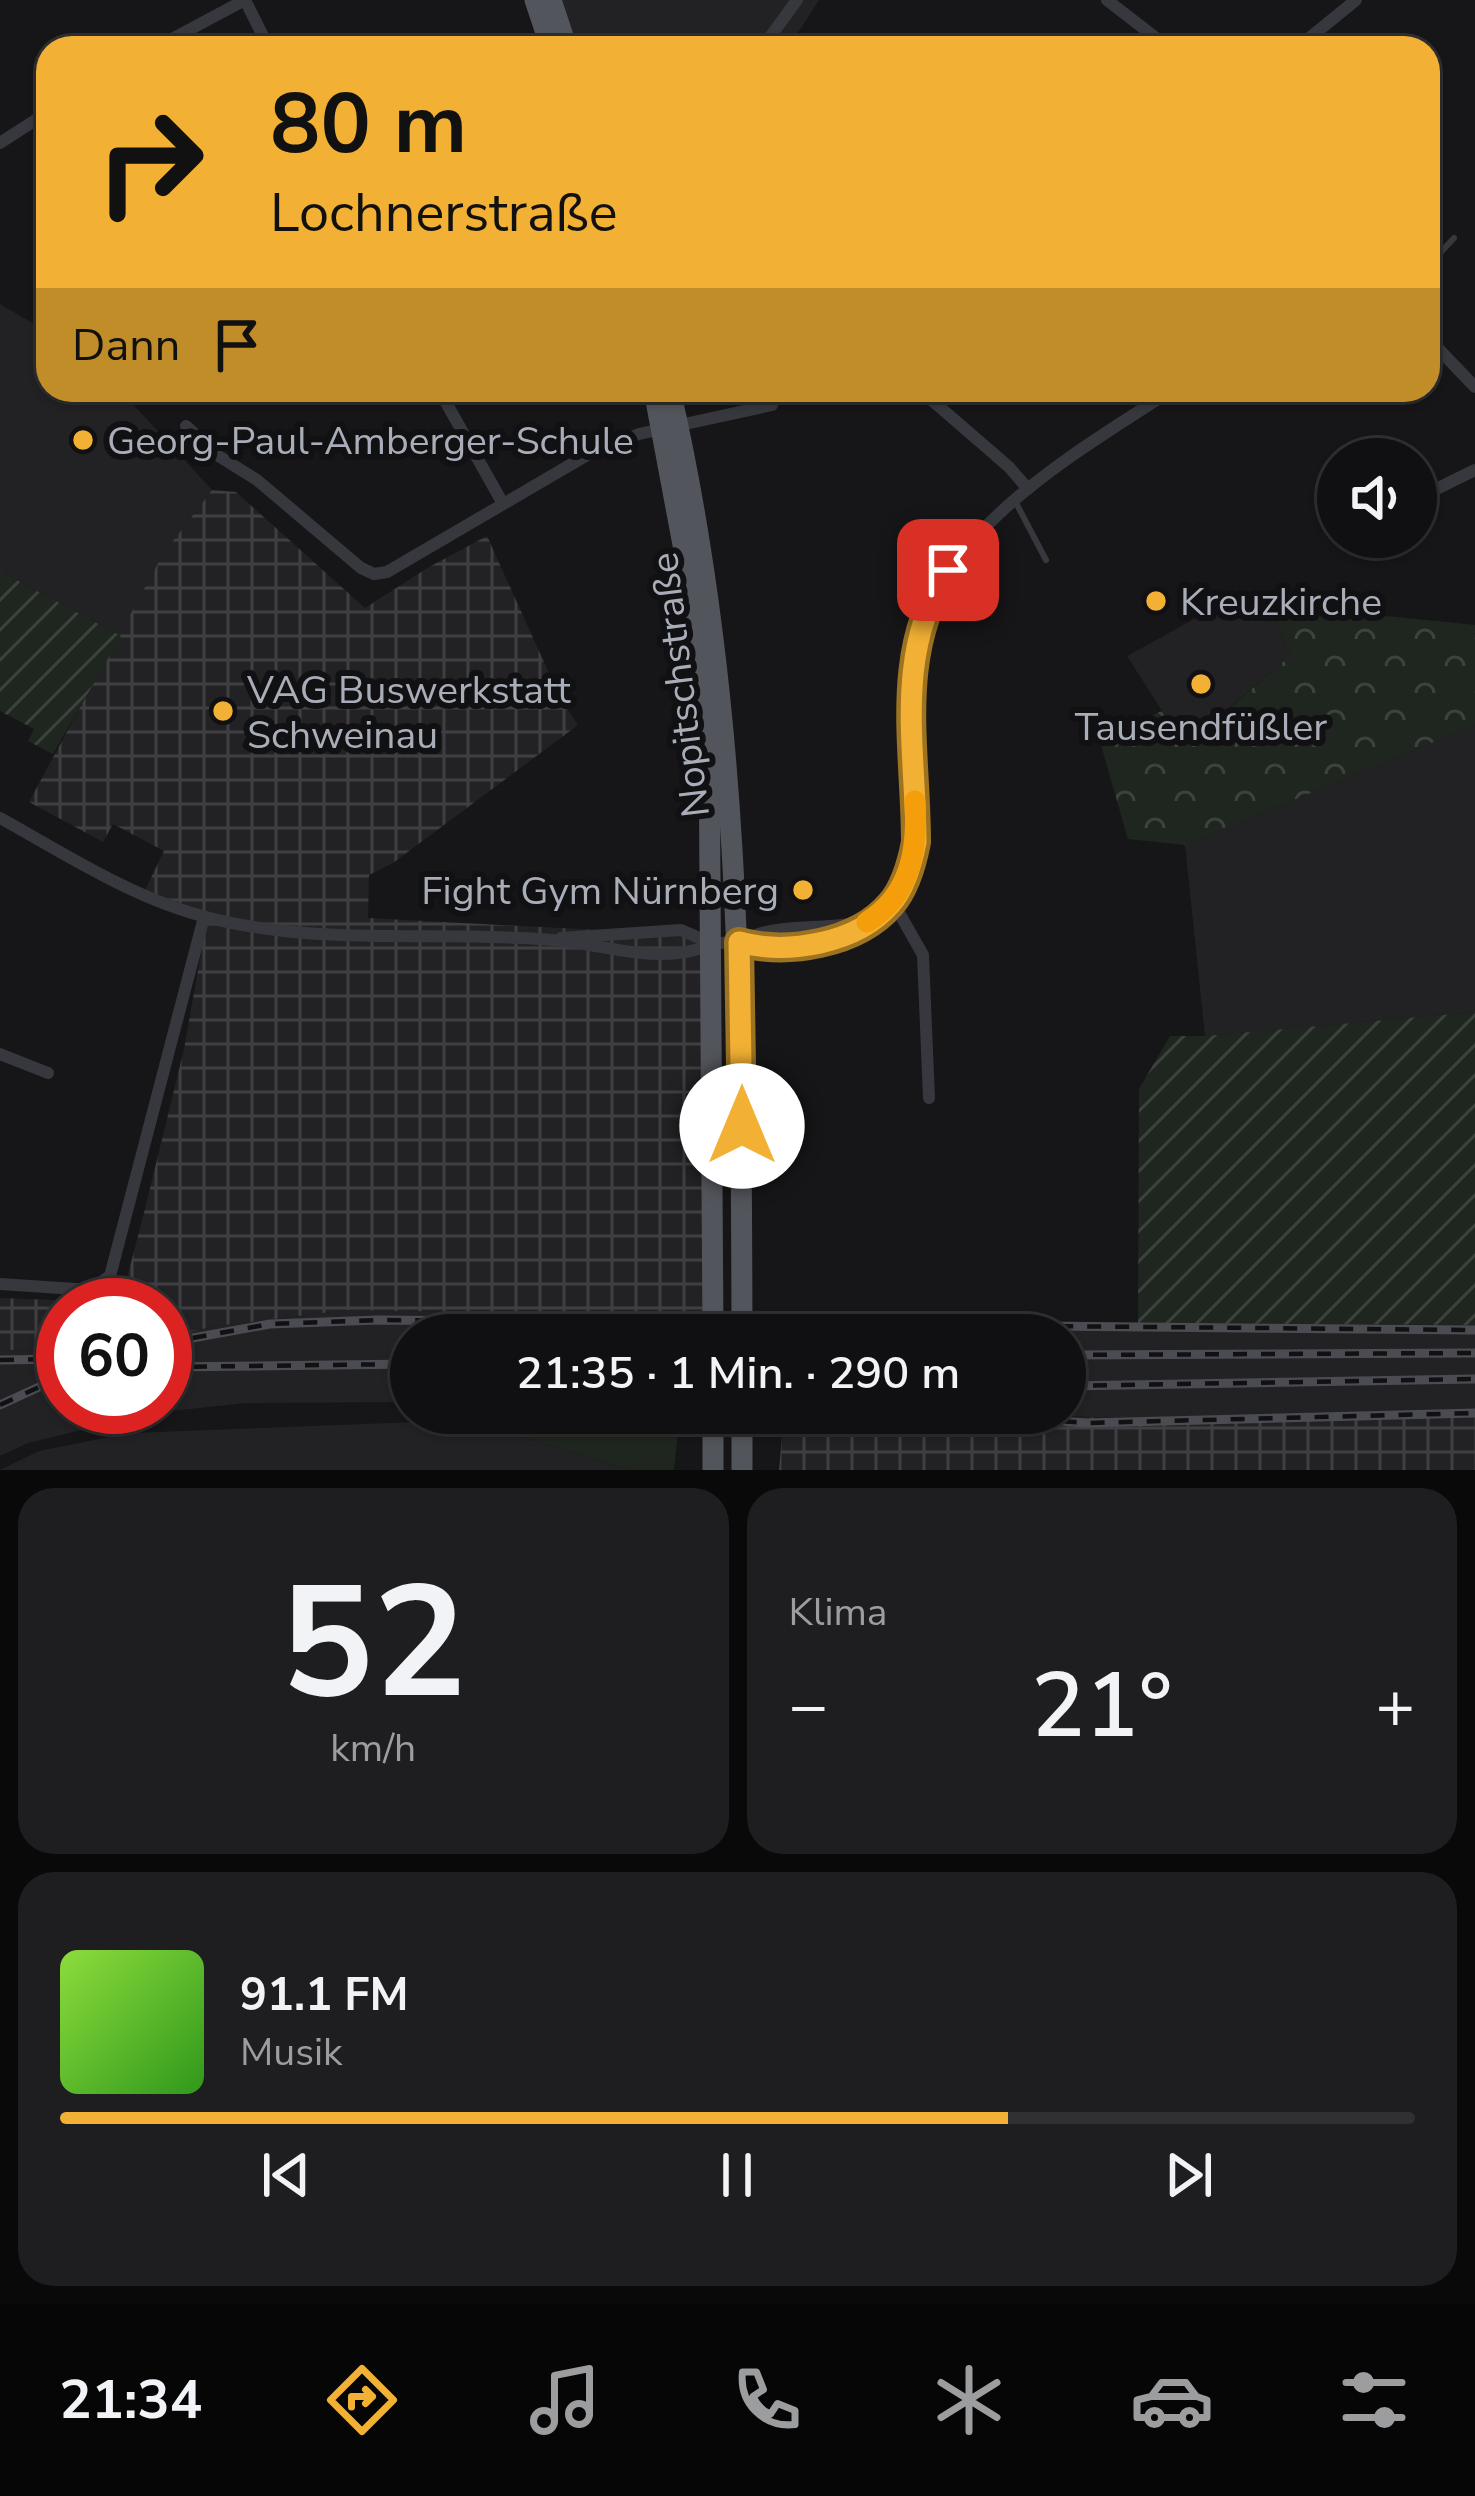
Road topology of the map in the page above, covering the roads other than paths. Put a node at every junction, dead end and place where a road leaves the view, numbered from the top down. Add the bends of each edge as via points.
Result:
1 (245, 0) edge
2 (535, 0) edge
3 (551, 0) edge
4 (797, 0) edge
5 (1107, 0) edge
6 (1356, 0) edge
7 (178, 36) edge
8 (263, 36) edge
9 (546, 36) edge
10 (563, 36) edge
11 (771, 36) edge
12 (1154, 36) edge
13 (1312, 36) edge
14 (36, 120) edge
15 (0, 142) edge
16 (1454, 238) dead end
17 (1440, 253) edge
18 (1440, 351) edge
19 (1475, 387) edge
20 (446, 402) edge
21 (659, 402) edge
22 (670, 402) edge
23 (934, 402) edge
24 (1155, 402) edge
25 (772, 405) dead end
26 (186, 426) dead end
27 (670, 428) junction
28 (1475, 470) edge
29 (1028, 489) junction
30 (1437, 489) edge
31 (1015, 501) junction
32 (502, 502) junction
33 (1046, 560) dead end
34 (0, 818) edge
35 (893, 902) junction
36 (205, 917) junction
37 (554, 940) junction
38 (739, 942) junction
39 (711, 944) junction
40 (0, 1054) edge
41 (48, 1073) dead end
42 (929, 1098) dead end
43 (0, 1284) edge
44 (713, 1314) edge
45 (742, 1314) edge
46 (713, 1434) edge
47 (742, 1434) edge
48 (713, 1470) edge
49 (742, 1470) edge

1 - 7 street
1 - 8 street
2 - 9 main road
3 - 10 main road
4 - 11 street
5 - 12 street
6 - 13 street
14 - 15 street
16 - 17 lane
18 - 19 street
20 - 32 street
21 - 27 main road, Nopitschstraße
22 - 27 main road, Nopitschstraße
23 - 29 street
24 - 29 street
25 - 27 street
26 - 32 street via 374,574
27 - 32 street via 594,451
27 - 38 main road, Nopitschstraße via 718,671
27 - 39 main road, Nopitschstraße via 707,710
28 - 30 street
29 - 31 street
31 - 33 lane
31 - 35 street via 977,535 925,608 910,711 916,842
34 - 36 street via 135,890
35 - 38 street via 871,919 814,930 763,928
35 - 42 street via 923,955
36 - 37 street via 380,937
36 - 43 street via 110,1276 90,1290
37 - 39 street via 680,953
37 - 39 street via 681,930
38 - 39 street
38 - 45 main road, Nopitschstraße
39 - 44 main road, Nopitschstraße
40 - 41 street
46 - 48 main road
47 - 49 main road

